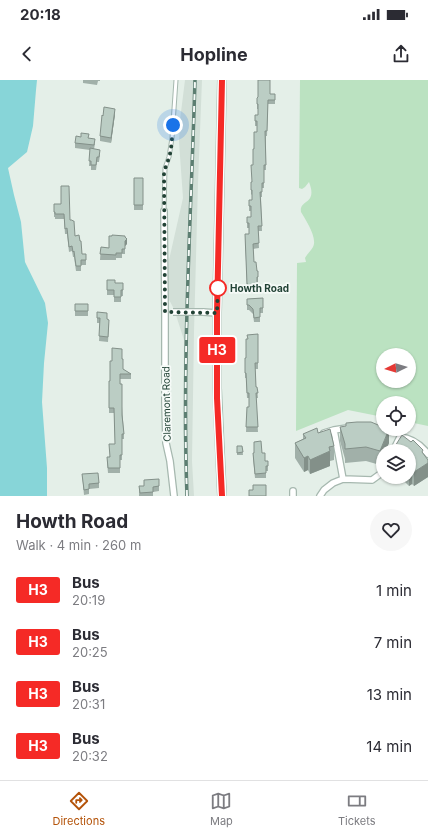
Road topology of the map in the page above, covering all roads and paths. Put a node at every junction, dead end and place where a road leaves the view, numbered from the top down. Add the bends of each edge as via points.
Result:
1 (176, 80) edge
2 (222, 80) edge
3 (164, 211) joint
4 (165, 312) junction
5 (217, 313) junction
6 (355, 427) edge
7 (334, 430) junction
8 (321, 435) edge
9 (396, 444) edge
10 (428, 454) edge
11 (376, 477) edge
12 (343, 479) junction
13 (174, 496) edge
14 (222, 496) edge
15 (320, 496) edge

1 - 3 lane, Claremont Road via 172,138 164,168
2 - 5 main road
3 - 4 street, Claremont Road
4 - 5 street, bridge
4 - 13 street, Claremont Road via 166,443
5 - 14 main road via 217,398
6 - 7 street
7 - 8 street
7 - 12 street
9 - 10 street via 400,437 407,438
11 - 12 street via 372,480
12 - 15 street via 333,483

